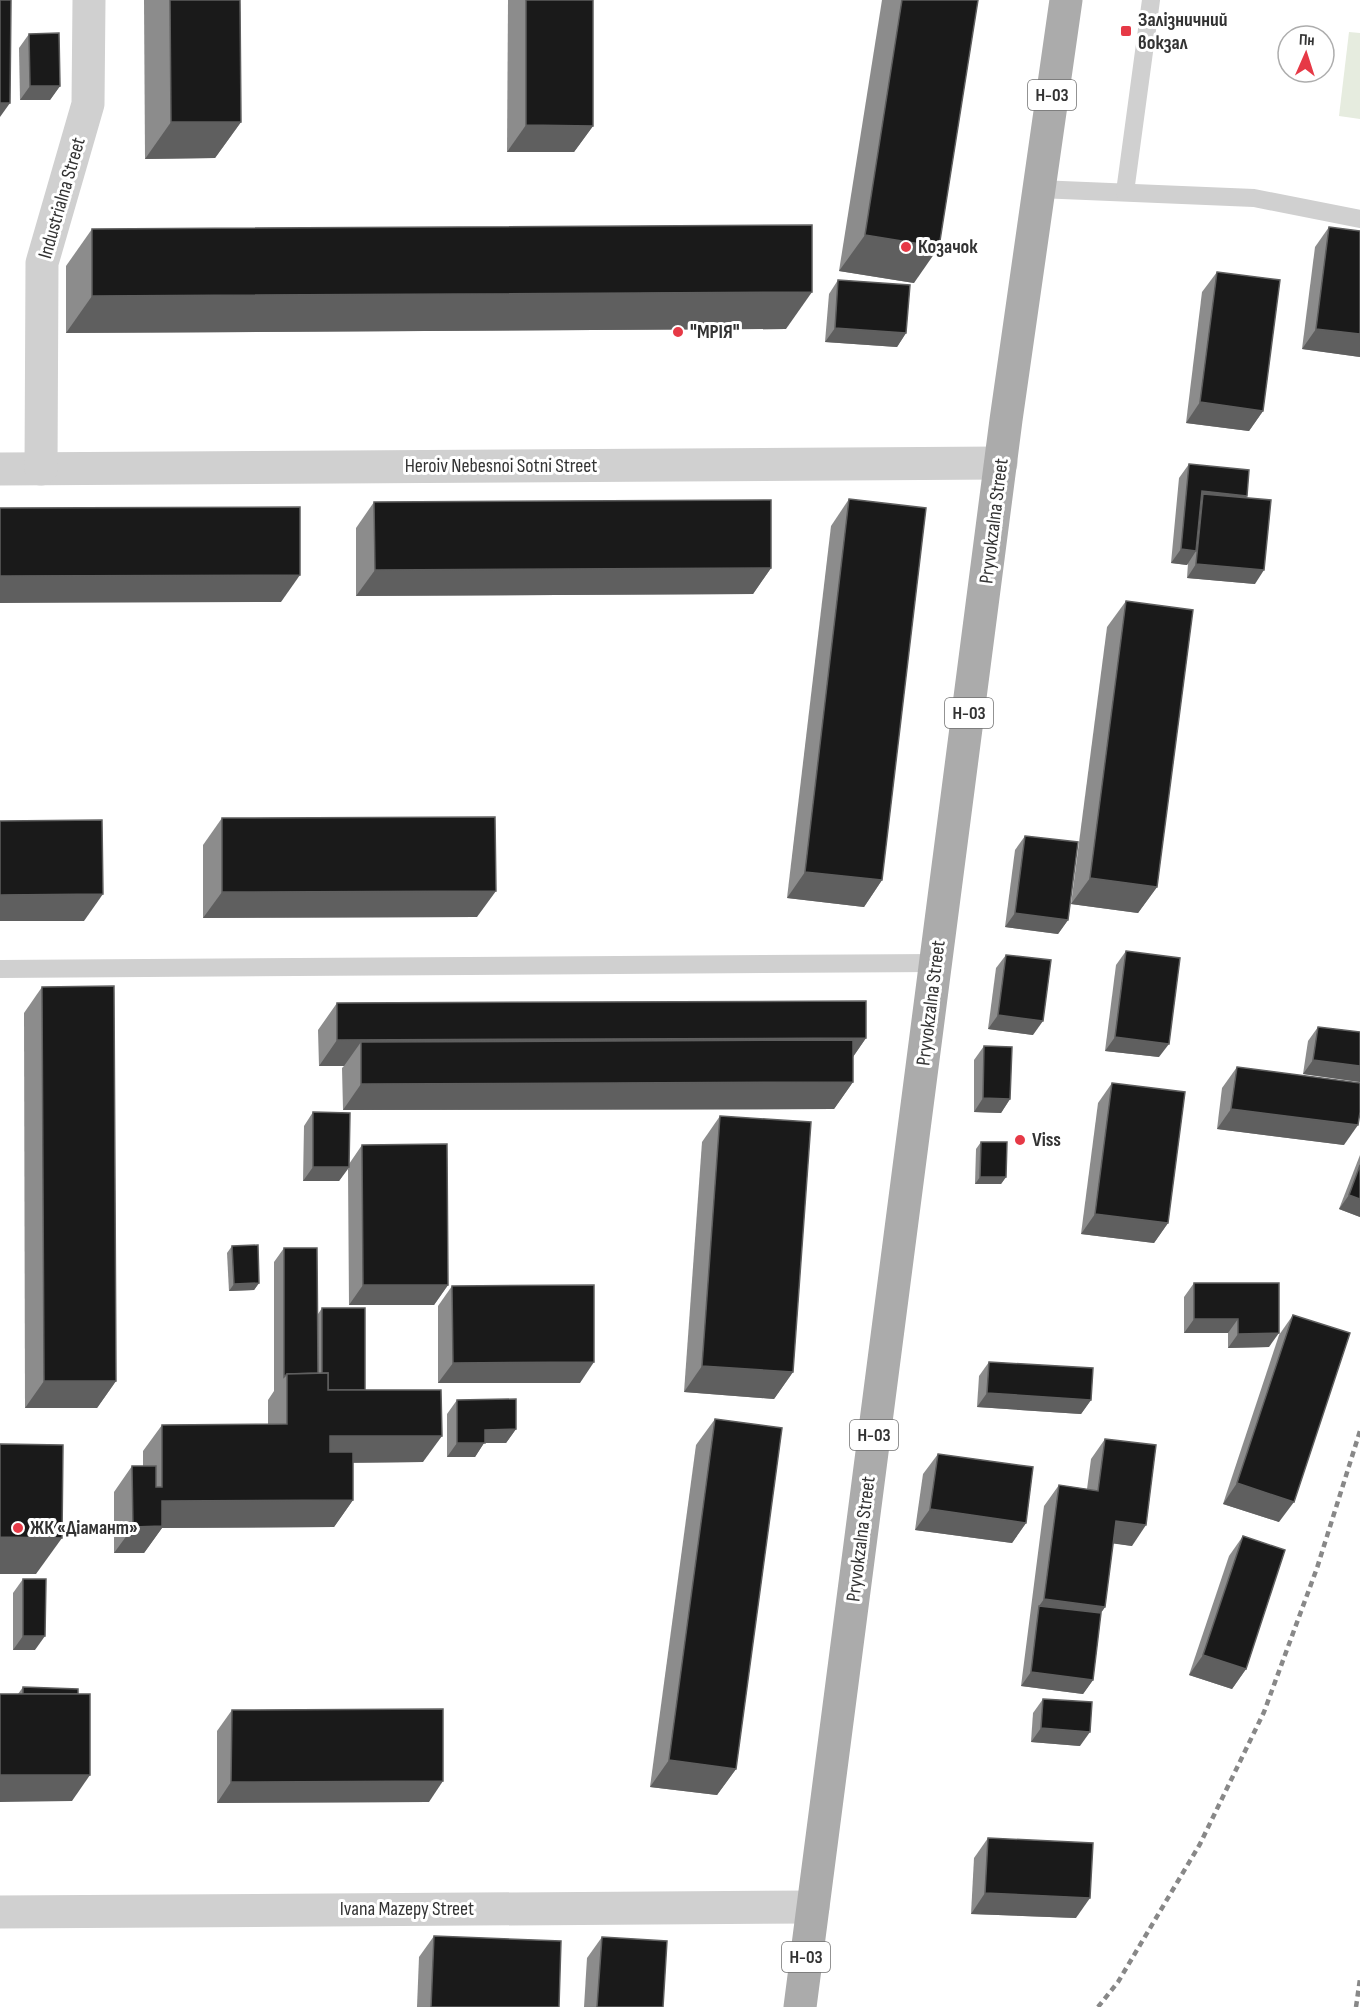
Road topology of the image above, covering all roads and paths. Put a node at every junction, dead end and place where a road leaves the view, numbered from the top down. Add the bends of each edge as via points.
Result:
1 (88, 0) edge
2 (1066, 0) edge
3 (1150, 0) edge
4 (1038, 189) junction
5 (1125, 192) junction
6 (1360, 219) edge
7 (1001, 463) junction
8 (0, 469) edge
9 (41, 469) junction
10 (936, 963) junction
11 (0, 969) edge
12 (813, 1906) junction
13 (0, 1912) edge
14 (800, 2007) edge

1 - 9 street, Industrialna Street via 88,104 42,263
2 - 4 main road, Pryvokzalna Street / Н-03
3 - 5 lane
4 - 5 lane
4 - 7 main road, Pryvokzalna Street / Н-03
5 - 6 lane via 1254,198
7 - 9 street, Heroiv Nebesnoi Sotni Street
7 - 10 main road, Pryvokzalna Street / Н-03
8 - 9 street, Heroiv Nebesnoi Sotni Street
10 - 11 lane
10 - 12 main road, Pryvokzalna Street / Н-03
12 - 13 street, Ivana Mazepy Street
12 - 14 main road, Pryvokzalna Street / Н-03

